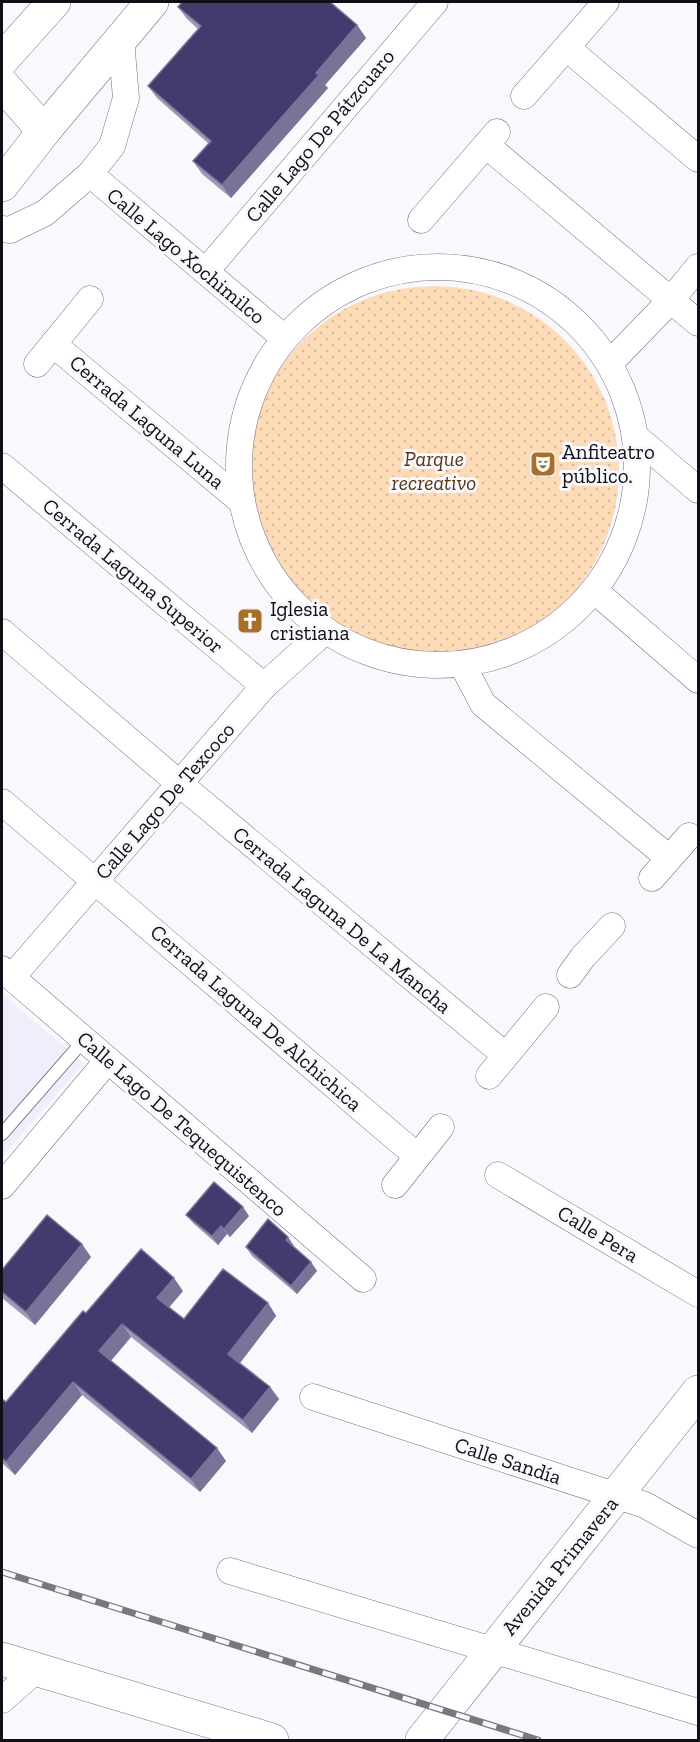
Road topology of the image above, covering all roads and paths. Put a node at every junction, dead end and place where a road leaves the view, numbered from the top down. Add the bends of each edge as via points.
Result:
1 (54, 2) edge
2 (152, 2) edge
3 (435, 2) edge
4 (606, 2) edge
5 (121, 40) junction
6 (567, 48) junction
7 (2, 60) edge
8 (2, 84) edge
9 (524, 96) dead end
10 (44, 130) junction
11 (699, 159) edge
12 (90, 174) junction
13 (2, 185) edge
14 (421, 220) dead end
15 (2, 229) edge
16 (699, 267) edge
17 (206, 271) junction
18 (90, 299) dead end
19 (672, 300) junction
20 (699, 323) edge
21 (283, 338) junction
22 (53, 344) junction
23 (610, 363) junction
24 (37, 364) dead end
25 (636, 437) junction
26 (2, 466) edge
27 (699, 489) edge
28 (241, 501) junction
29 (595, 591) junction
30 (325, 631) junction
31 (2, 632) edge
32 (462, 664) junction
33 (699, 680) edge
34 (264, 686) junction
35 (180, 784) junction
36 (2, 802) edge
37 (689, 836) dead end
38 (669, 858) junction
39 (652, 878) dead end
40 (96, 881) junction
41 (612, 926) dead end
42 (7, 973) edge
43 (570, 975) dead end
44 (546, 1006) dead end
45 (84, 1040) junction
46 (505, 1056) junction
47 (108, 1060) junction
48 (489, 1076) dead end
49 (441, 1127) dead end
50 (2, 1134) edge
51 (417, 1156) junction
52 (498, 1175) dead end
53 (395, 1185) dead end
54 (2, 1186) edge
55 (363, 1279) dead end
56 (699, 1294) edge
57 (699, 1392) edge
58 (313, 1397) dead end
59 (615, 1496) junction
60 (699, 1535) edge
61 (230, 1571) dead end
62 (493, 1649) junction
63 (2, 1659) edge
64 (36, 1670) junction
65 (2, 1700) edge
66 (699, 1712) edge
67 (272, 1740) edge
68 (422, 1740) edge

1 - 7 street
2 - 5 street
3 - 17 street, Calle Lago De Pátzcuaro
4 - 6 street
5 - 10 street
5 - 12 street via 126,98 112,146
6 - 9 street
6 - 11 street
8 - 10 street
10 - 13 street
12 - 15 street via 45,213 10,230
12 - 17 street, Calle Lago Xochimilco
14 - 19 street via 492,138
16 - 19 street
17 - 21 street, Calle Lago Xochimilco
18 - 22 street, Cerrada Laguna Luna
19 - 20 street
19 - 23 street
21 - 23 street via 317,305 359,281 405,268 453,266 500,275 543,296 580,326
21 - 28 street via 257,377 242,422
22 - 24 street, Cerrada Laguna Luna
22 - 28 street, Cerrada Laguna Luna
23 - 25 street via 627,399
25 - 27 street
25 - 29 street via 637,492 622,544
26 - 34 street, Cerrada Laguna Superior
28 - 30 street via 243,517 261,561 289,600
29 - 32 street via 557,627 512,652
29 - 33 street
30 - 32 street via 368,653 414,664
30 - 34 street, Calle Lago De Texcoco
31 - 35 street, Cerrada Laguna De La Mancha
32 - 38 street via 483,704
34 - 35 street, Calle Lago De Texcoco
35 - 40 street, Calle Lago De Texcoco
35 - 46 street, Cerrada Laguna De La Mancha
36 - 40 street, Cerrada Laguna De Alchichica
37 - 38 street
38 - 39 street
40 - 42 street, Calle Lago De Texcoco
40 - 51 street, Cerrada Laguna De Alchichica
41 - 43 street
42 - 45 street, Calle Lago De Tequequistenco
44 - 46 street
45 - 47 street, Calle Lago De Tequequistenco
45 - 50 lane
46 - 48 street
47 - 54 street
47 - 55 street, Calle Lago De Tequequistenco
49 - 51 street
51 - 53 street
52 - 56 street, Calle Pera
57 - 59 street, Avenida Primavera
58 - 59 street, Calle Sandía
59 - 60 street, Calle Sandía via 645,1505
59 - 62 street, Avenida Primavera
61 - 62 street
62 - 66 street
62 - 68 street, Avenida Primavera
63 - 64 street
64 - 65 street
64 - 67 street

